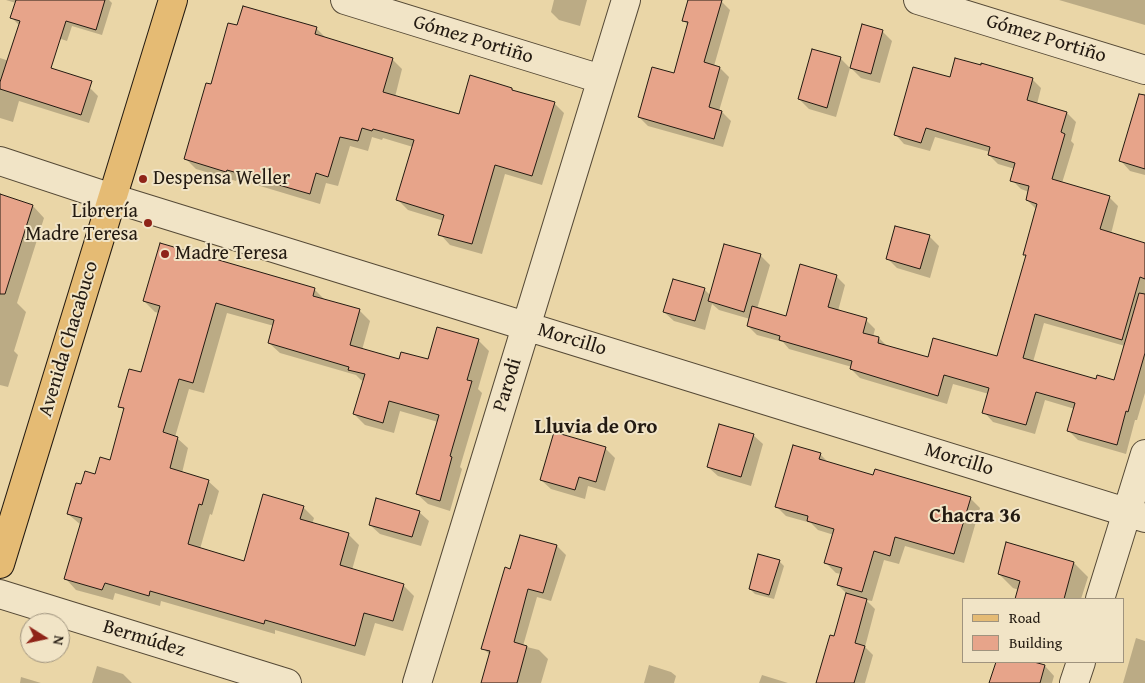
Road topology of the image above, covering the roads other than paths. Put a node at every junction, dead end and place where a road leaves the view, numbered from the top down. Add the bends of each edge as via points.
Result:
1 (173, 0) edge
2 (344, 0) edge
3 (626, 0) edge
4 (918, 0) edge
5 (1145, 70) edge
6 (601, 80) junction
7 (0, 161) edge
8 (112, 198) junction
9 (526, 326) junction
10 (1145, 454) edge
11 (1136, 515) edge
12 (0, 564) edge
13 (0, 594) edge
14 (1100, 598) edge
15 (1081, 663) edge
16 (288, 683) edge
17 (417, 683) edge
18 (1074, 683) edge

1 - 8 main road, Avenida Chacabuco
2 - 6 street, Gómez Portiño
3 - 6 street, Parodi
4 - 5 street, Gómez Portiño
6 - 9 street, Parodi
7 - 8 street, Morcillo
8 - 9 street, Morcillo
8 - 12 main road, Avenida Chacabuco
9 - 11 street, Morcillo
9 - 17 street, Parodi
10 - 11 street
11 - 14 street
13 - 16 street, Bermúdez
15 - 18 street

